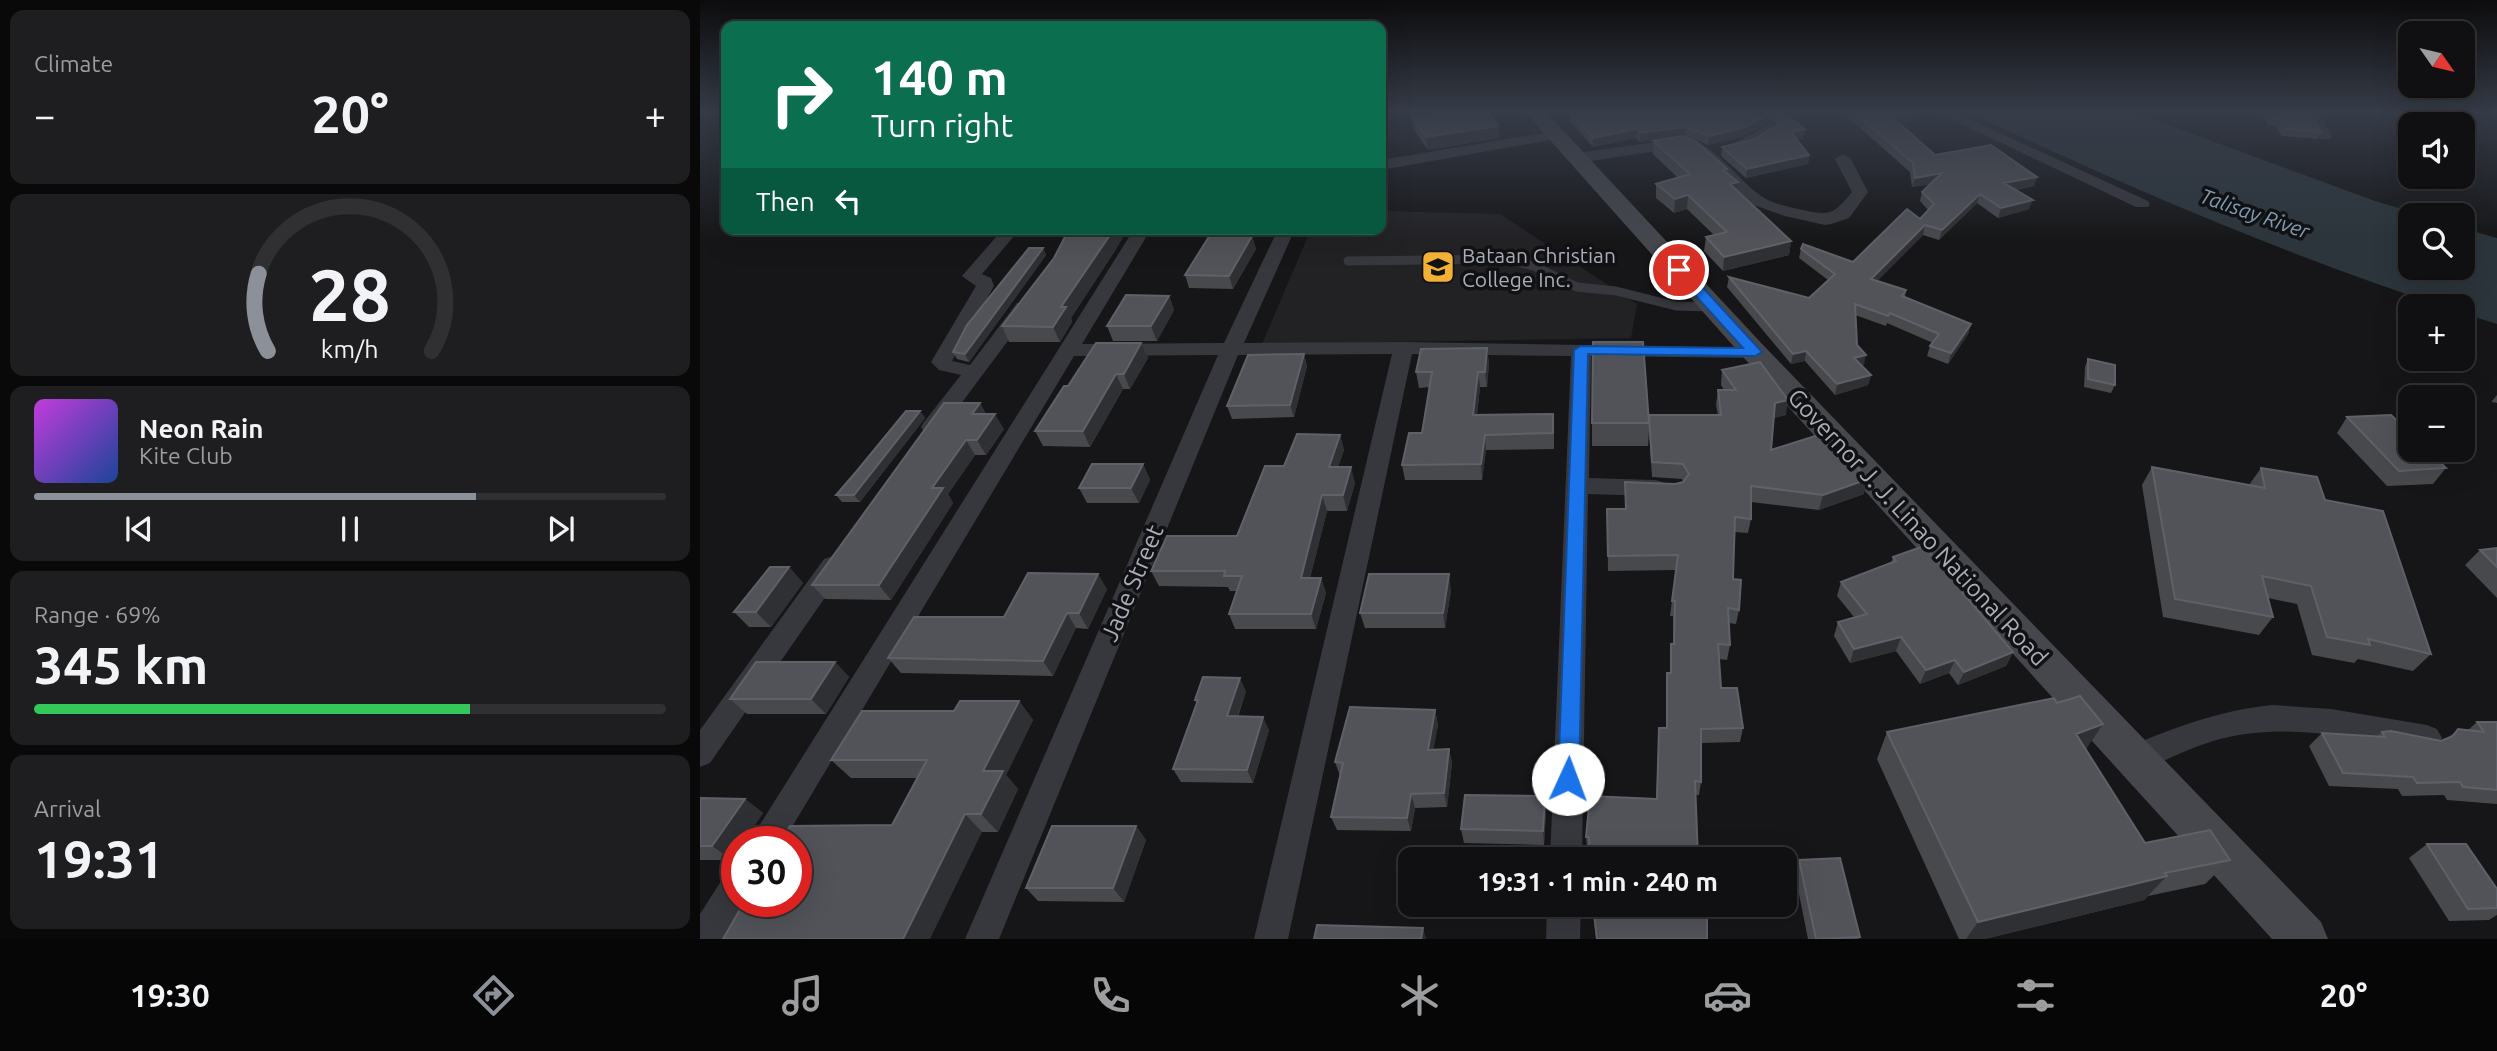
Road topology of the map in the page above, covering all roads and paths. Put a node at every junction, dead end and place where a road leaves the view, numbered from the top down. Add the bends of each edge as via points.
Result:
1 (1435, 156) edge
2 (1575, 156) edge
3 (1709, 156) edge
4 (2037, 156) edge
5 (1843, 159) dead end
6 (1386, 164) edge
7 (2141, 204) dead end
8 (1007, 235) edge
9 (1139, 235) edge
10 (1284, 235) edge
11 (1349, 261) dead end
12 (1038, 288) edge
13 (1713, 307) junction
14 (1403, 348) junction
15 (1231, 349) junction
16 (1068, 350) junction
17 (1581, 350) junction
18 (1755, 352) junction
19 (975, 372) junction
20 (916, 448) edge
21 (1577, 486) junction
22 (1673, 488) edge
23 (848, 544) edge
24 (2427, 738) edge
25 (700, 754) edge
26 (2135, 759) junction
27 (775, 826) edge
28 (1566, 847) edge
29 (721, 912) edge
30 (1564, 917) edge
31 (704, 939) edge
32 (982, 939) edge
33 (1271, 939) edge
34 (1563, 939) edge
35 (2304, 939) edge

1 - 6 street
2 - 13 main road, Governor J. J. Linao National Road
3 - 5 street via 1760,202 1825,220 1843,214 1860,192
4 - 7 street
8 - 19 street via 971,276 985,286 941,362
9 - 16 street
10 - 15 street, Jade Street
11 - 13 lane via 1504,259 1534,266 1577,286 1676,306
12 - 19 street
13 - 18 main road, Governor J. J. Linao National Road
14 - 15 street
14 - 17 street
14 - 33 street
15 - 16 street
15 - 32 street, Jade Street
16 - 27 street
17 - 18 street
17 - 21 street
18 - 26 main road, Governor J. J. Linao National Road
19 - 20 street
21 - 22 street
21 - 28 street
23 - 25 street
24 - 26 street via 2317,720 2272,718 2185,736
26 - 35 main road, Governor J. J. Linao National Road
29 - 31 street
30 - 34 street

